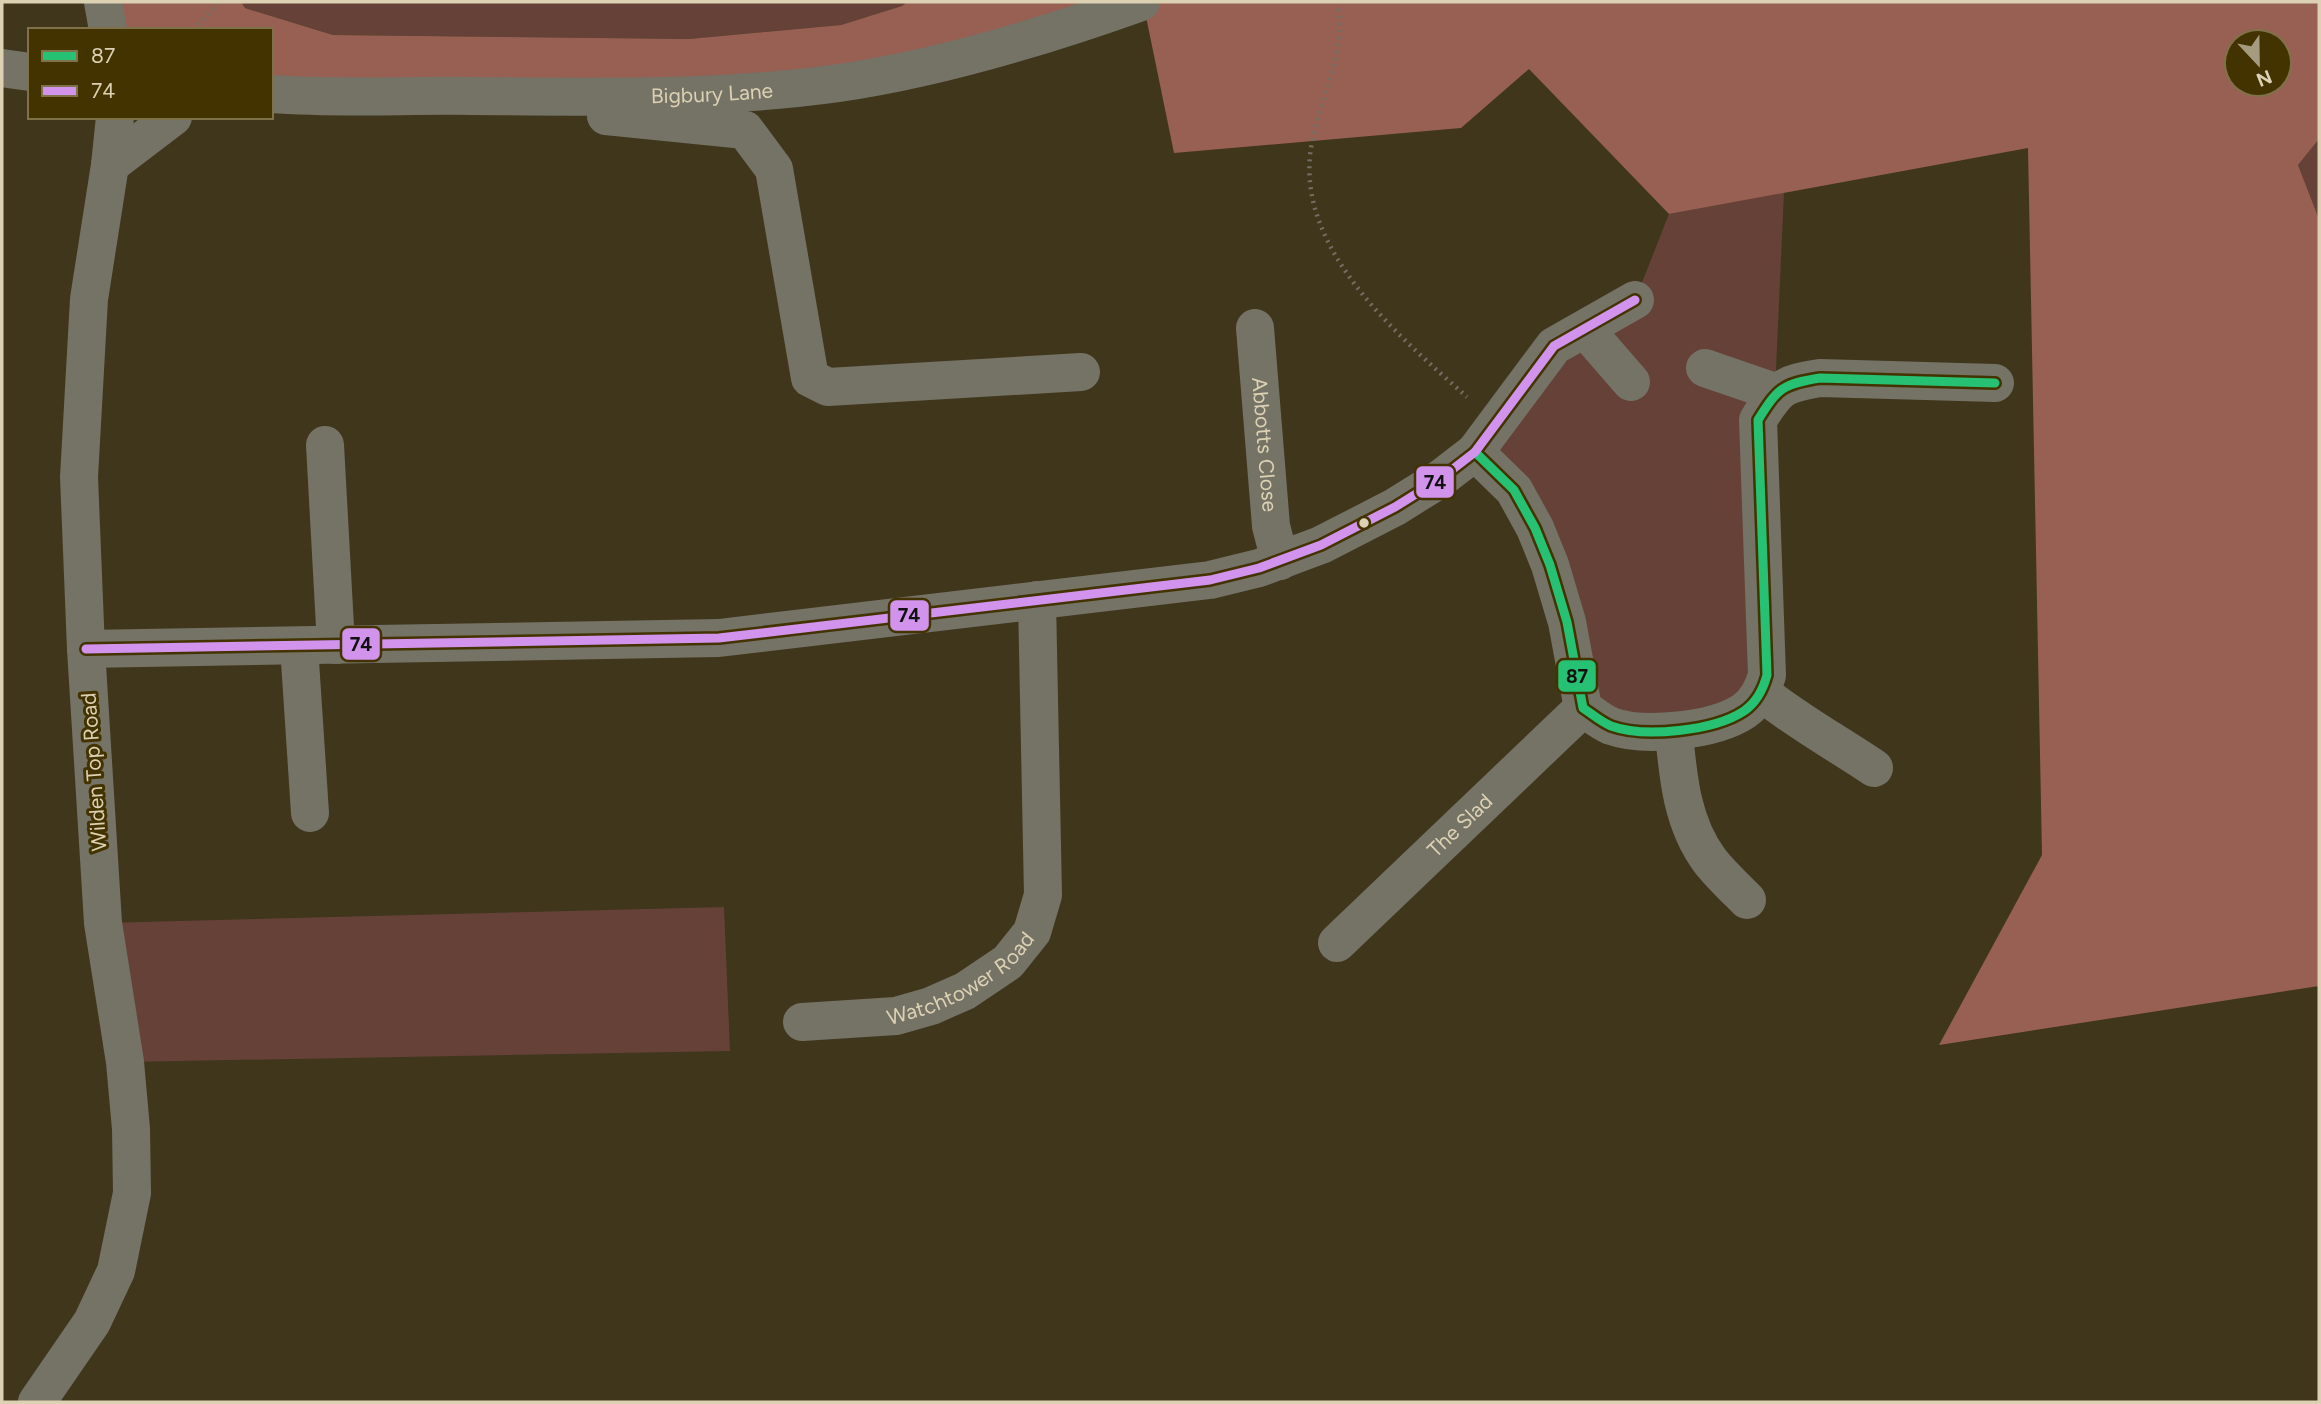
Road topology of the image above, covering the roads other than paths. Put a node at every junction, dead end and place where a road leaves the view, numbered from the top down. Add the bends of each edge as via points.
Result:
1 (103, 2) edge
2 (1141, 2) edge
3 (108, 28) edge
4 (2, 68) edge
5 (28, 72) edge
6 (273, 94) edge
7 (585, 97) junction
8 (115, 119) edge
9 (170, 119) edge
10 (110, 165) junction
11 (1635, 300) dead end
12 (1255, 328) dead end
13 (1585, 328) junction
14 (1704, 368) dead end
15 (1081, 372) dead end
16 (1631, 382) dead end
17 (1995, 383) dead end
18 (1775, 392) junction
19 (1486, 438) junction
20 (325, 445) dead end
21 (1280, 561) junction
22 (1037, 600) junction
23 (318, 645) junction
24 (86, 649) junction
25 (1762, 692) junction
26 (1583, 708) junction
27 (1674, 733) junction
28 (1874, 768) dead end
29 (310, 813) dead end
30 (1747, 900) dead end
31 (1337, 943) dead end
32 (802, 1022) dead end
33 (37, 1402) edge

1 - 3 street
2 - 7 street, Bigbury Lane via 965,56 840,83 729,94
4 - 5 street
6 - 7 street, Bigbury Lane
7 - 15 street via 608,118 746,130 774,169 810,377 828,387
8 - 10 street, Wilden Top Road
9 - 10 street
10 - 24 street, Wilden Top Road via 89,299 79,477
11 - 13 street
12 - 21 street, Abbotts Close via 1271,526
13 - 16 street
13 - 19 street via 1554,346
14 - 18 street
17 - 18 street via 1820,378
18 - 25 street via 1758,420 1768,675
19 - 21 street via 1440,479 1395,507
19 - 26 street via 1545,553 1567,622
20 - 23 street
21 - 22 street via 1210,580
22 - 23 street via 719,638
22 - 32 street, Watchtower Road via 1043,895 1032,932 1008,962 965,991 931,1006 895,1016
23 - 24 street
23 - 29 street
24 - 33 street, Wilden Top Road via 103,923 125,1062 132,1193 116,1271 92,1322
25 - 27 street via 1747,710 1732,718
25 - 28 street
26 - 27 street via 1609,726
26 - 31 street, The Slad
27 - 30 street via 1678,781 1689,823 1709,859

